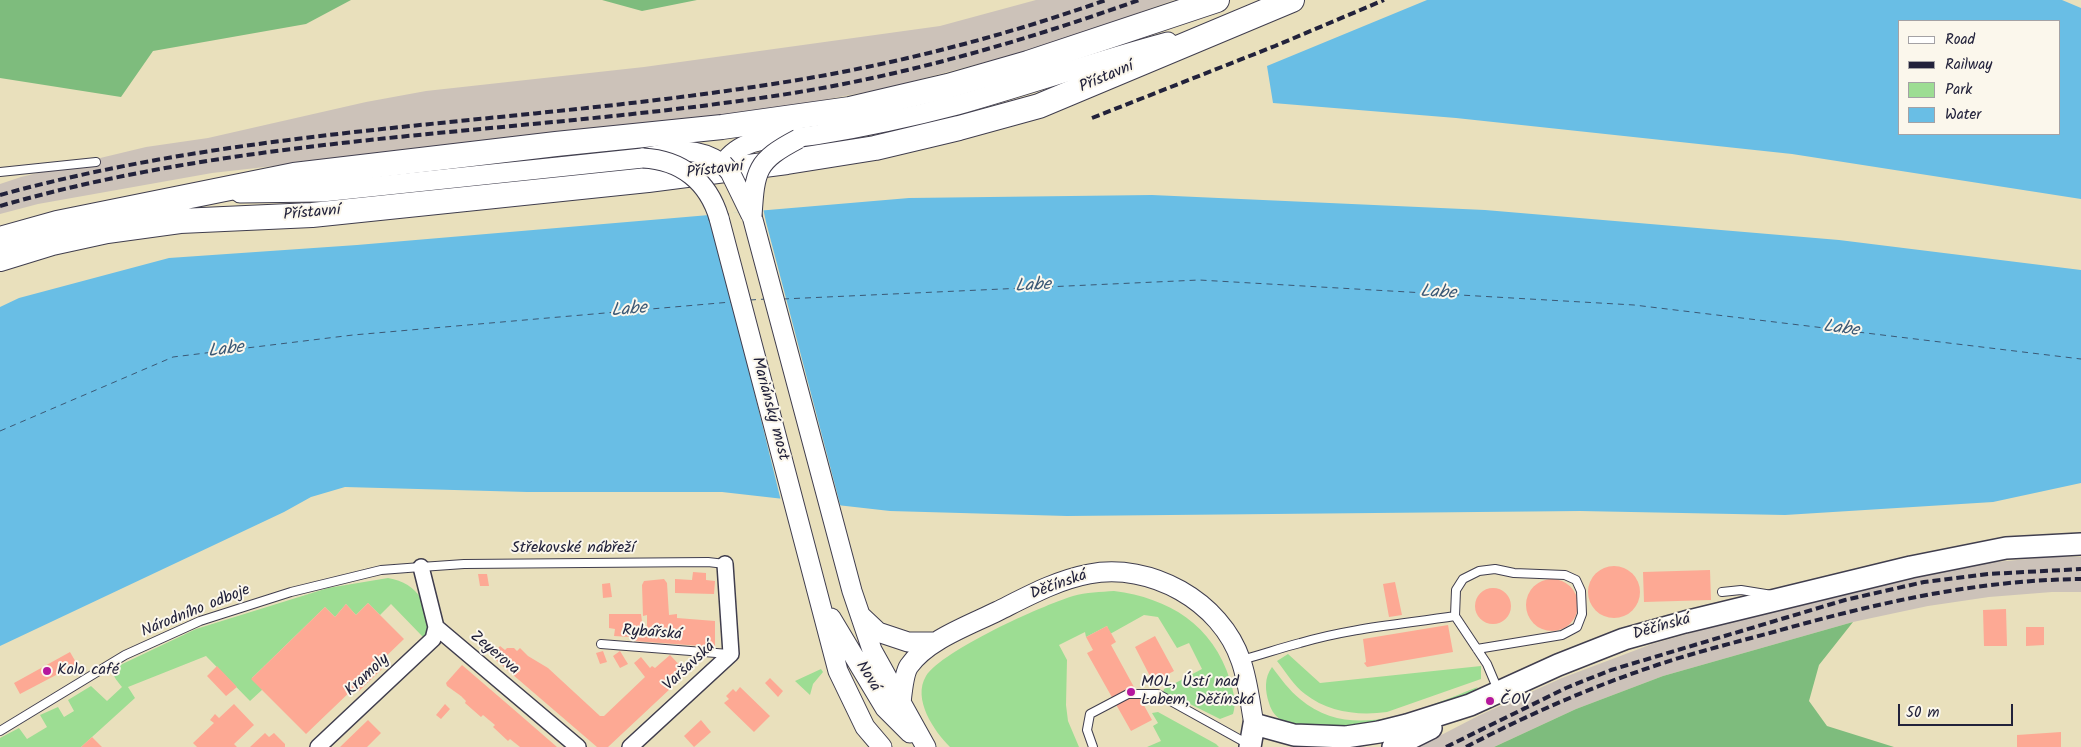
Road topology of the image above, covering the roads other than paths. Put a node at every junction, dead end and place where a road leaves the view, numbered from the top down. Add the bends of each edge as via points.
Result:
1 (1217, 0) edge
2 (1229, 0) edge
3 (1292, 0) edge
4 (1230, 26) junction
5 (1035, 82) junction
6 (798, 138) junction
7 (643, 158) junction
8 (96, 162) dead end
9 (723, 164) junction
10 (0, 172) edge
11 (322, 192) junction
12 (206, 194) junction
13 (752, 216) junction
14 (719, 218) junction
15 (180, 221) junction
16 (0, 239) edge
17 (0, 259) edge
18 (2081, 544) edge
19 (725, 564) joint
20 (420, 567) junction
21 (852, 591) joint
22 (1722, 592) dead end
23 (1784, 598) junction
24 (819, 600) junction
25 (861, 616) junction
26 (1455, 616) junction
27 (436, 627) junction
28 (934, 642) junction
29 (601, 644) dead end
30 (1477, 649) junction
31 (731, 654) junction
32 (1241, 660) junction
33 (1499, 692) junction
34 (901, 703) junction
35 (1470, 705) junction
36 (1254, 724) junction
37 (0, 731) edge
38 (1252, 746) edge
39 (318, 747) edge
40 (578, 747) edge
41 (630, 747) edge
42 (882, 747) edge
43 (925, 747) edge
44 (1093, 747) edge
45 (1394, 747) edge

1 - 12 main road, Přístavní via 1028,63 850,109 722,127 321,171
2 - 5 street, Přístavní via 1150,37
3 - 4 main road, Přístavní
4 - 5 street, Přístavní
4 - 15 main road, Přístavní via 1039,106 875,148 628,182 312,215
5 - 6 street, Přístavní via 875,125
6 - 9 street via 769,139 744,145
6 - 13 street, Mariánský most, bridge via 776,150 762,164
7 - 9 street, bridge via 685,150
7 - 11 street, Přístavní
7 - 14 street, Mariánský most, bridge via 665,160 694,176 710,195
8 - 10 lane
9 - 13 street, Mariánský most, bridge
9 - 14 street, Mariánský most, bridge via 718,190
11 - 12 street, Přístavní
11 - 15 street, Přístavní
12 - 16 main road, Přístavní via 57,223
13 - 21 street, Mariánský most
14 - 24 street, Mariánský most
15 - 17 main road, Přístavní via 107,231
18 - 23 main road, Děčínská via 2006,548
19 - 20 lane, Střekovské nábřeží
19 - 31 street, Varšavská
20 - 27 street
20 - 37 lane, Národního odboje via 382,570 291,592 200,621 125,655
21 - 25 street, Nová
22 - 23 lane via 1762,592
23 - 33 main road, Děčínská via 1624,639
24 - 42 street via 838,671 865,727
24 - 43 street, Nová via 886,708
25 - 28 street, Děčínská via 878,632 908,642
25 - 34 street, Nová via 872,650
26 - 30 lane
26 - 30 lane via 1456,590 1463,579 1480,571 1495,569 1565,574 1576,580 1581,591 1582,614 1577,627 1562,635
26 - 32 lane via 1300,642
27 - 39 street, Kramoly via 433,639
27 - 40 street, Zeyerova
28 - 32 street, Děčínská via 1069,579 1091,573 1130,573 1174,585 1199,603 1219,622
28 - 34 street, Děčínská via 908,667
29 - 31 lane, Rybářská
30 - 33 lane
31 - 41 street, Varšavská
32 - 36 street, Děčínská
33 - 35 main road, Děčínská
34 - 43 street, Nová
35 - 36 main road, Děčínská via 1407,725 1346,737 1294,735
35 - 45 main road
36 - 38 main road, Děčínská
38 - 44 lane via 1158,694 1128,694 1090,714 1087,730

